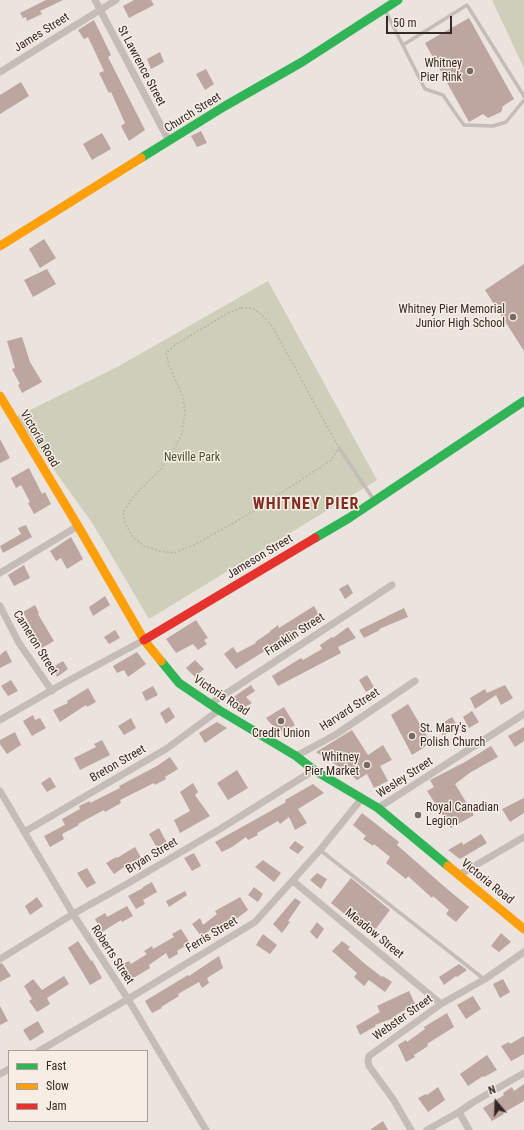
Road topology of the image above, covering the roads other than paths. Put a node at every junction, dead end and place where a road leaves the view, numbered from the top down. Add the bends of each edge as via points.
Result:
1 (95, 0) edge
2 (116, 0) edge
3 (398, 0) edge
4 (384, 9) junction
5 (100, 10) junction
6 (403, 45) junction
7 (0, 72) edge
8 (524, 96) edge
9 (524, 100) edge
10 (169, 141) junction
11 (0, 246) edge
12 (0, 396) edge
13 (524, 400) edge
14 (339, 448) road end
15 (375, 500) junction
16 (78, 526) junction
17 (0, 573) edge
18 (392, 585) dead end
19 (0, 606) edge
20 (144, 640) junction
21 (415, 680) dead end
22 (52, 691) junction
23 (210, 704) junction
24 (219, 710) junction
25 (524, 714) edge
26 (0, 720) edge
27 (296, 756) junction
28 (314, 770) junction
29 (0, 792) edge
30 (362, 798) junction
31 (378, 808) junction
32 (24, 832) junction
33 (524, 837) edge
34 (320, 850) junction
35 (459, 875) junction
36 (293, 881) junction
37 (73, 914) junction
38 (524, 928) edge
39 (524, 952) edge
40 (0, 959) edge
41 (485, 979) junction
42 (128, 999) junction
43 (441, 1004) junction
44 (41, 1050) edge
45 (524, 1073) edge
46 (459, 1112) junction
47 (206, 1130) edge
48 (411, 1130) edge
49 (427, 1130) edge
50 (469, 1130) edge

1 - 5 street, St Lawrence Street
2 - 5 street, James Street
3 - 4 street, Church Street
4 - 6 lane
4 - 10 street, Church Street via 302,62
5 - 7 street, James Street
5 - 10 street, St Lawrence Street
6 - 8 lane via 467,5
6 - 9 lane via 425,89 443,95 464,125 493,126 506,122
10 - 11 street, Church Street
12 - 16 street, Victoria Road
13 - 15 street, Jameson Street
14 - 15 lane
15 - 20 street, Jameson Street
16 - 17 street
16 - 20 street, Victoria Road
18 - 23 street, Franklin Street
19 - 22 street, Cameron Street via 20,643
20 - 22 street, Jameson Street
20 - 23 street, Victoria Road via 179,683
21 - 27 street, Harvard Street via 335,734
22 - 26 street, Jameson Street
23 - 24 street, Victoria Road
24 - 27 street, Victoria Road
24 - 32 street, Breton Street via 166,749
25 - 31 street, Wesley Street
27 - 28 street, Victoria Road
28 - 30 street, Victoria Road
28 - 37 street, Bryan Street via 220,829
29 - 32 street, Roberts Street
30 - 31 street, Victoria Road
30 - 34 street, Ferris Street
31 - 35 street, Victoria Road
32 - 37 street, Roberts Street
33 - 35 street
34 - 36 street, Ferris Street
34 - 41 lane
35 - 38 street, Victoria Road
36 - 42 street, Ferris Street via 255,922
36 - 43 street, Meadow Street
37 - 40 street, Bryan Street
37 - 42 street, Roberts Street
39 - 41 street, Webster Street
41 - 43 street, Webster Street
42 - 44 street, Ferris Street
42 - 47 street, Roberts Street
43 - 48 street, Webster Street via 368,1057 369,1066
45 - 46 street
46 - 49 street
46 - 50 street

